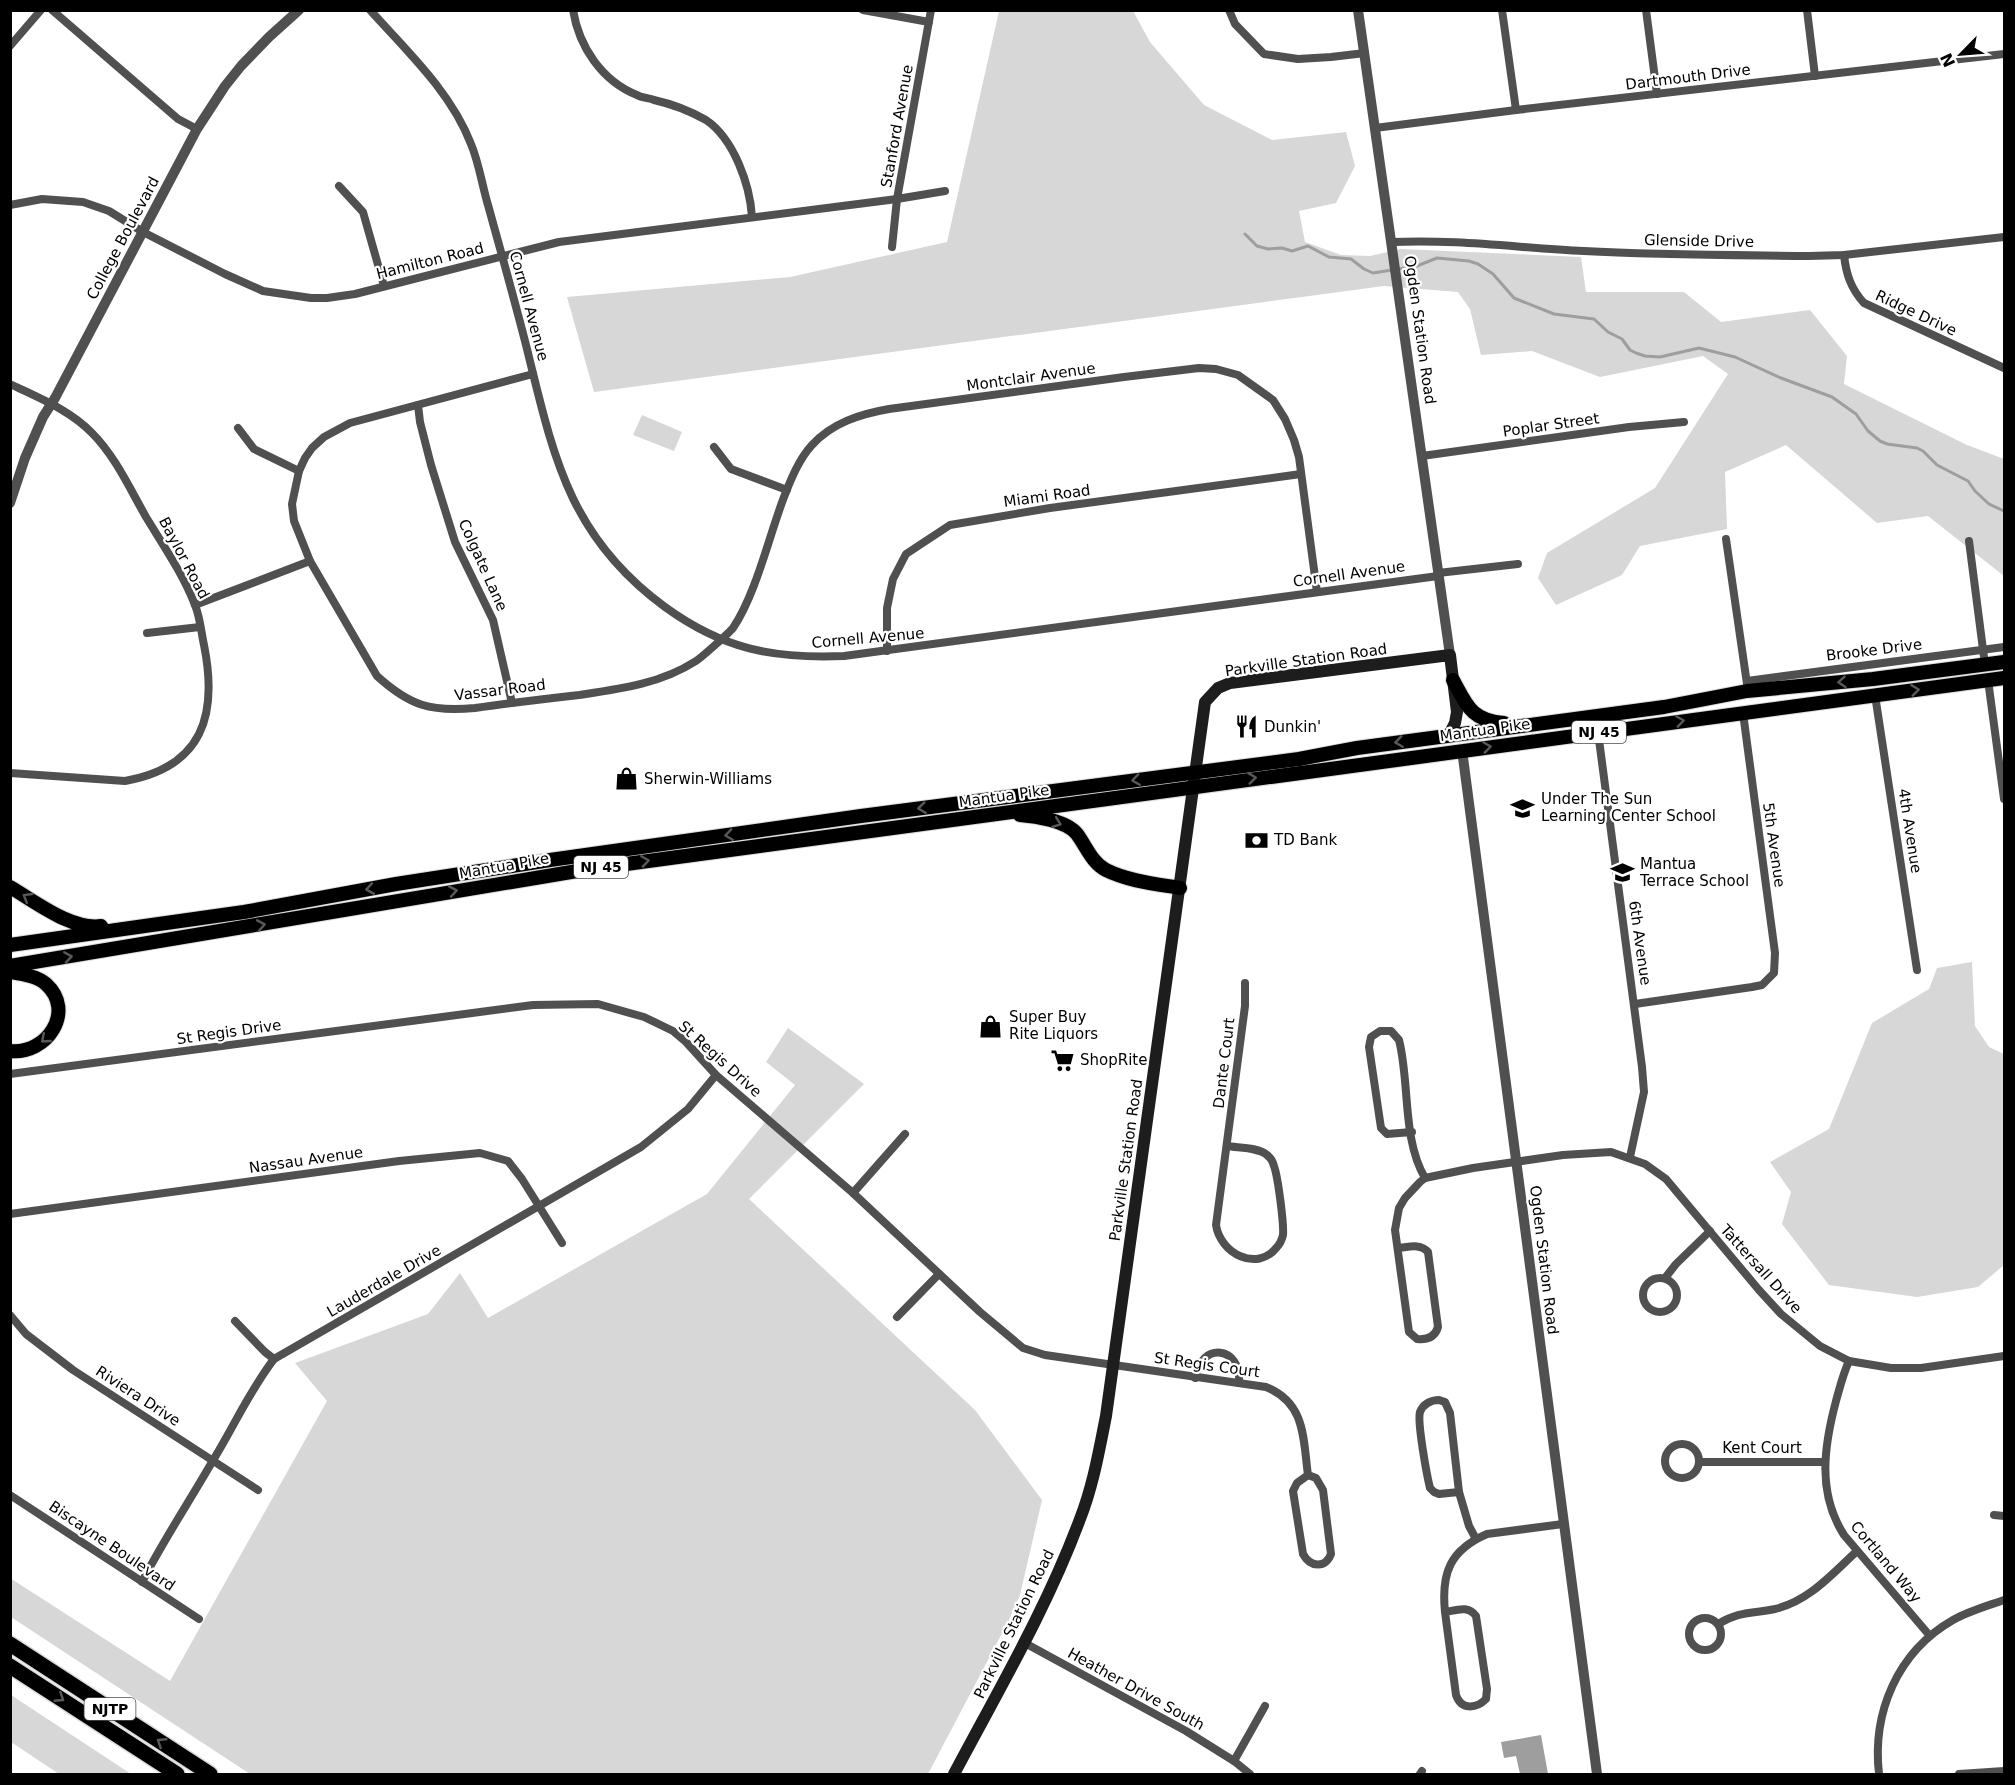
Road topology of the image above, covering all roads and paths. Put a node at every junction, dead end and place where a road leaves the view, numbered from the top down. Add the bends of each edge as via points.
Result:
1 (41, 10) edge
2 (52, 10) edge
3 (299, 10) edge
4 (370, 10) edge
5 (573, 10) edge
6 (864, 10) edge
7 (931, 10) edge
8 (1229, 10) edge
9 (1358, 10) edge
10 (1502, 10) edge
11 (1646, 10) edge
12 (1807, 10) edge
13 (929, 22) junction
14 (10, 46) edge
15 (1365, 53) junction
16 (2004, 54) edge
17 (1815, 76) junction
18 (1657, 94) junction
19 (1516, 110) junction
20 (1376, 128) junction
21 (197, 129) junction
22 (339, 186) dead end
23 (945, 191) dead end
24 (897, 199) junction
25 (10, 205) edge
26 (752, 217) junction
27 (143, 231) junction
28 (2004, 237) edge
29 (1392, 242) junction
30 (892, 247) dead end
31 (1844, 255) junction
32 (501, 257) junction
33 (384, 286) junction
34 (2004, 368) edge
35 (533, 374) junction
36 (10, 384) edge
37 (52, 404) junction
38 (418, 405) junction
39 (1684, 422) dead end
40 (238, 428) dead end
41 (714, 447) dead end
42 (1422, 456) junction
43 (298, 471) junction
44 (1301, 474) junction
45 (787, 490) junction
46 (10, 503) edge
47 (1726, 539) dead end
48 (1969, 541) dead end
49 (310, 561) junction
50 (1518, 564) dead end
51 (1438, 575) junction
52 (1317, 592) junction
53 (195, 605) junction
54 (201, 627) junction
55 (147, 633) dead end
56 (719, 639) junction
57 (2004, 647) edge
58 (1983, 650) junction
59 (887, 651) junction
60 (1450, 655) junction
61 (2004, 662) edge
62 (1985, 665) junction
63 (2004, 678) edge
64 (1454, 680) junction
65 (1988, 680) junction
66 (1747, 686) junction
67 (1875, 695) junction
68 (512, 703) junction
69 (1664, 707) junction
70 (1743, 713) junction
71 (1598, 732) junction
72 (1449, 735) junction
73 (1462, 750) junction
74 (10, 773) edge
75 (1194, 779) junction
76 (2004, 799) edge
77 (1000, 813) junction
78 (10, 887) edge
79 (1180, 888) junction
80 (162, 923) junction
81 (10, 945) edge
82 (10, 966) edge
83 (1917, 970) dead end
84 (10, 972) edge
85 (1245, 983) dead end
86 (1635, 1004) junction
87 (10, 1051) edge
88 (10, 1074) edge
89 (716, 1075) junction
90 (1412, 1132) junction
91 (905, 1134) dead end
92 (1227, 1146) junction
93 (1630, 1157) junction
94 (1516, 1162) junction
95 (1425, 1178) junction
96 (853, 1193) junction
97 (539, 1207) junction
98 (10, 1214) edge
99 (1710, 1232) junction
100 (562, 1243) dead end
101 (1398, 1248) junction
102 (939, 1274) junction
103 (1665, 1278) junction
104 (10, 1315) edge
105 (897, 1317) dead end
106 (235, 1322) dead end
107 (2004, 1356) edge
108 (274, 1359) junction
109 (1849, 1361) junction
110 (1112, 1365) junction
111 (1195, 1378) junction
112 (1239, 1383) junction
113 (212, 1462) junction
114 (1699, 1462) junction
115 (1825, 1462) junction
116 (1308, 1475) junction
117 (258, 1490) dead end
118 (1459, 1492) junction
119 (10, 1495) edge
120 (1994, 1515) dead end
121 (2004, 1516) edge
122 (1563, 1524) junction
123 (1476, 1539) junction
124 (1857, 1551) junction
125 (142, 1582) junction
126 (2004, 1600) edge
127 (1445, 1612) junction
128 (199, 1619) dead end
129 (1718, 1624) junction
130 (1930, 1636) junction
131 (1023, 1642) junction
132 (10, 1644) edge
133 (10, 1666) edge
134 (1265, 1706) dead end
135 (1234, 1761) junction
136 (2004, 1771) edge
137 (177, 1774) edge
138 (210, 1774) edge
139 (954, 1774) edge
140 (1250, 1774) edge
141 (1597, 1774) edge
142 (1880, 1774) edge
143 (1959, 1774) edge

1 - 14 street
2 - 21 street via 178,119
3 - 21 street, College Boulevard via 241,66
4 - 32 street, Cornell Avenue via 448,100 463,124
5 - 26 street via 579,35 592,58 616,84 638,96 688,111 708,122 724,139 744,176
6 - 13 street
7 - 13 street, Stanford Avenue
8 - 15 street via 1235,24 1264,54 1298,59
9 - 15 street, Ogden Station Road
10 - 19 street
11 - 18 street
12 - 17 street
13 - 24 street, Stanford Avenue
15 - 20 street, Ogden Station Road
16 - 17 street, Dartmouth Drive
17 - 18 street, Dartmouth Drive
18 - 19 street, Dartmouth Drive
19 - 20 street, Dartmouth Drive
20 - 29 street, Ogden Station Road
21 - 27 street, College Boulevard
22 - 33 street via 363,212
23 - 24 street, Hamilton Road
24 - 26 street, Hamilton Road
24 - 30 street, Stanford Avenue
25 - 27 street, Hamilton Road via 42,199 83,202 109,211
26 - 32 street, Hamilton Road via 559,242
27 - 33 street, Hamilton Road via 263,291 327,298
27 - 37 street, College Boulevard
28 - 31 street, Glenside Drive
29 - 31 street, Glenside Drive via 1631,253
29 - 42 street, Ogden Station Road
31 - 34 street, Ridge Drive via 1850,283 1864,303
32 - 33 street, Hamilton Road
32 - 35 street, Cornell Avenue
35 - 38 street, Vassar Road
35 - 56 street, Cornell Avenue via 558,466 595,538 628,577 652,597 683,620
36 - 37 street, Baylor Road
37 - 46 street, College Boulevard via 25,458
37 - 53 street, Baylor Road via 100,441
38 - 43 street, Vassar Road via 339,427 312,448
38 - 68 street, Colgate Lane via 431,465 455,542 493,620
39 - 42 street, Poplar Street
40 - 43 street via 254,449
41 - 45 street via 731,469
42 - 51 street, Ogden Station Road
43 - 49 street, Vassar Road via 292,504 294,521
44 - 45 street, Montclair Avenue via 1294,440 1273,400 1238,375 1199,368 866,413 828,431 812,444
44 - 52 street, Montclair Avenue
44 - 59 street, Miami Road via 950,525 906,555 892,579 886,608
45 - 56 street, Montclair Avenue via 744,608 732,630
47 - 66 street
48 - 58 street
49 - 53 street
49 - 68 street, Vassar Road via 377,676 392,689 427,707 451,710
50 - 51 street, Cornell Avenue
51 - 52 street, Cornell Avenue
51 - 60 street, Ogden Station Road
52 - 59 street, Cornell Avenue
53 - 54 street, Baylor Road
54 - 55 street
54 - 74 street, Baylor Road via 209,682 206,719 187,751 176,761 141,778 125,781
56 - 59 street, Cornell Avenue via 780,656 844,657
56 - 68 street, Vassar Road via 699,659 662,678 628,688
57 - 58 street, Brooke Drive
58 - 62 street
58 - 66 street, Brooke Drive
60 - 64 main road
60 - 75 main road, Parkville Station Road via 1230,683 1218,688 1205,702
61 - 62 main road, Mantua Pike / NJ 45
62 -> 66 main road, Mantua Pike / NJ 45 via 1873,679
63 - 65 main road, Mantua Pike / NJ 45
64 - 69 main road via 1475,715 1502,723 1653,703
64 - 72 main road via 1457,712
67 -> 65 main road, Mantua Pike / NJ 45
65 - 76 street
66 - 69 main road, Mantua Pike / NJ 45
67 - 70 main road, Mantua Pike / NJ 45
67 - 83 street, 4th Avenue
69 - 72 main road, Mantua Pike / NJ 45
71 -> 70 main road, Mantua Pike / NJ 45
70 - 86 street, 5th Avenue via 1775,968 1762,985
73 -> 71 main road, Mantua Pike / NJ 45
71 - 86 street, 6th Avenue
72 -> 75 main road, Mantua Pike / NJ 45
75 -> 73 main road, Mantua Pike / NJ 45
73 - 94 street, Ogden Station Road
75 - 77 main road, Mantua Pike / NJ 45
75 - 79 main road, Parkville Station Road
75 -> 80 main road, Mantua Pike / NJ 45 via 861,816 550,860
77 -> 79 main road via 1057,822 1076,832 1087,851 1105,869 1140,881
82 -> 77 main road, Mantua Pike / NJ 45 via 589,869
80 -> 78 main road via 153,920 93,927 75,924
79 - 110 main road, Parkville Station Road
80 - 81 main road, Mantua Pike / NJ 45
84 -> 87 main road via 46,984 56,998 57,1009 54,1031 46,1040 27,1050
85 - 92 street, Dante Court
86 - 93 street, 6th Avenue via 1644,1092
88 - 89 street, St Regis Drive via 533,1005 598,1004 644,1017 673,1031
89 - 96 street, St Regis Drive
89 - 97 street, Lauderdale Drive via 688,1109 641,1147
90 - 90 street via 1399,1040 1391,1031 1380,1031 1371,1037 1369,1047 1381,1128 1387,1134
90 - 95 street via 1416,1158
91 - 96 street
92 - 92 street, Dante Court via 1217,1230 1234,1254 1251,1260 1262,1258 1277,1248 1283,1233 1275,1167 1262,1152
93 - 94 street, Tattersall Drive via 1611,1152
93 - 99 street, Tattersall Drive via 1666,1179
94 - 95 street, Tattersall Drive
94 - 122 street, Ogden Station Road
95 - 101 street via 1399,1208 1395,1230
96 - 102 street, St Regis Drive
97 - 98 street, Nassau Avenue via 508,1161 480,1154 399,1161
97 - 100 street, Nassau Avenue
97 - 108 street, Lauderdale Drive
99 - 103 street
99 - 109 street, Tattersall Drive via 1781,1314 1820,1346
101 - 101 street via 1409,1332 1417,1339 1428,1338 1438,1327 1428,1252 1419,1246
102 - 105 street
102 - 110 street, St Regis Drive via 1023,1348
103 - 103 street via 1649,1281 1642,1290 1644,1302 1652,1311 1664,1312 1676,1299 1675,1287
104 - 113 street, Riviera Drive via 44,1349
106 - 108 street
107 - 109 street, Tattersall Drive via 1909,1369
108 - 113 street, Lauderdale Drive
109 - 115 street, Cortland Way via 1831,1420
110 - 111 street, St Regis Court
110 - 131 main road, Parkville Station Road via 1099,1454 1080,1518
111 - 112 street, St Regis Court
111 - 112 street via 1202,1360 1209,1354 1223,1353 1238,1366
112 - 116 street, St Regis Court via 1266,1387 1293,1407 1303,1431
113 - 117 street, Riviera Drive
113 - 125 street, Lauderdale Drive
114 - 114 street via 1696,1451 1686,1445 1674,1446 1665,1461 1668,1471 1684,1478 1695,1473
114 - 115 street, Kent Court
115 - 124 street, Cortland Way via 1832,1512
116 - 116 street, St Regis Court via 1296,1483 1293,1491 1303,1554 1312,1564 1322,1564 1331,1554 1323,1490 1316,1478
118 - 118 street via 1439,1494 1430,1488 1420,1417 1422,1408 1432,1401 1442,1400 1449,1407
118 - 123 street
119 - 125 street, Biscayne Boulevard
120 - 121 street
122 - 123 street via 1496,1532
122 - 141 street, Ogden Station Road
123 - 127 street via 1458,1554 1448,1570
124 - 129 street via 1806,1597 1775,1609 1738,1614
124 - 130 street, Cortland Way
125 - 128 street, Biscayne Boulevard
126 - 130 street via 1952,1620
127 - 127 street via 1458,1701 1465,1706 1483,1703 1487,1695 1476,1616 1467,1609
129 - 129 street via 1709,1618 1693,1623 1688,1633 1693,1646 1703,1651 1714,1648 1720,1642
130 - 142 street via 1913,1653 1892,1686 1879,1725
131 - 135 street, Heather Drive South
131 - 139 main road, Parkville Station Road
138 -> 132 highway, NJTP
133 -> 137 highway, NJTP
134 - 135 street
135 - 140 street, Heather Drive South
136 - 143 street

